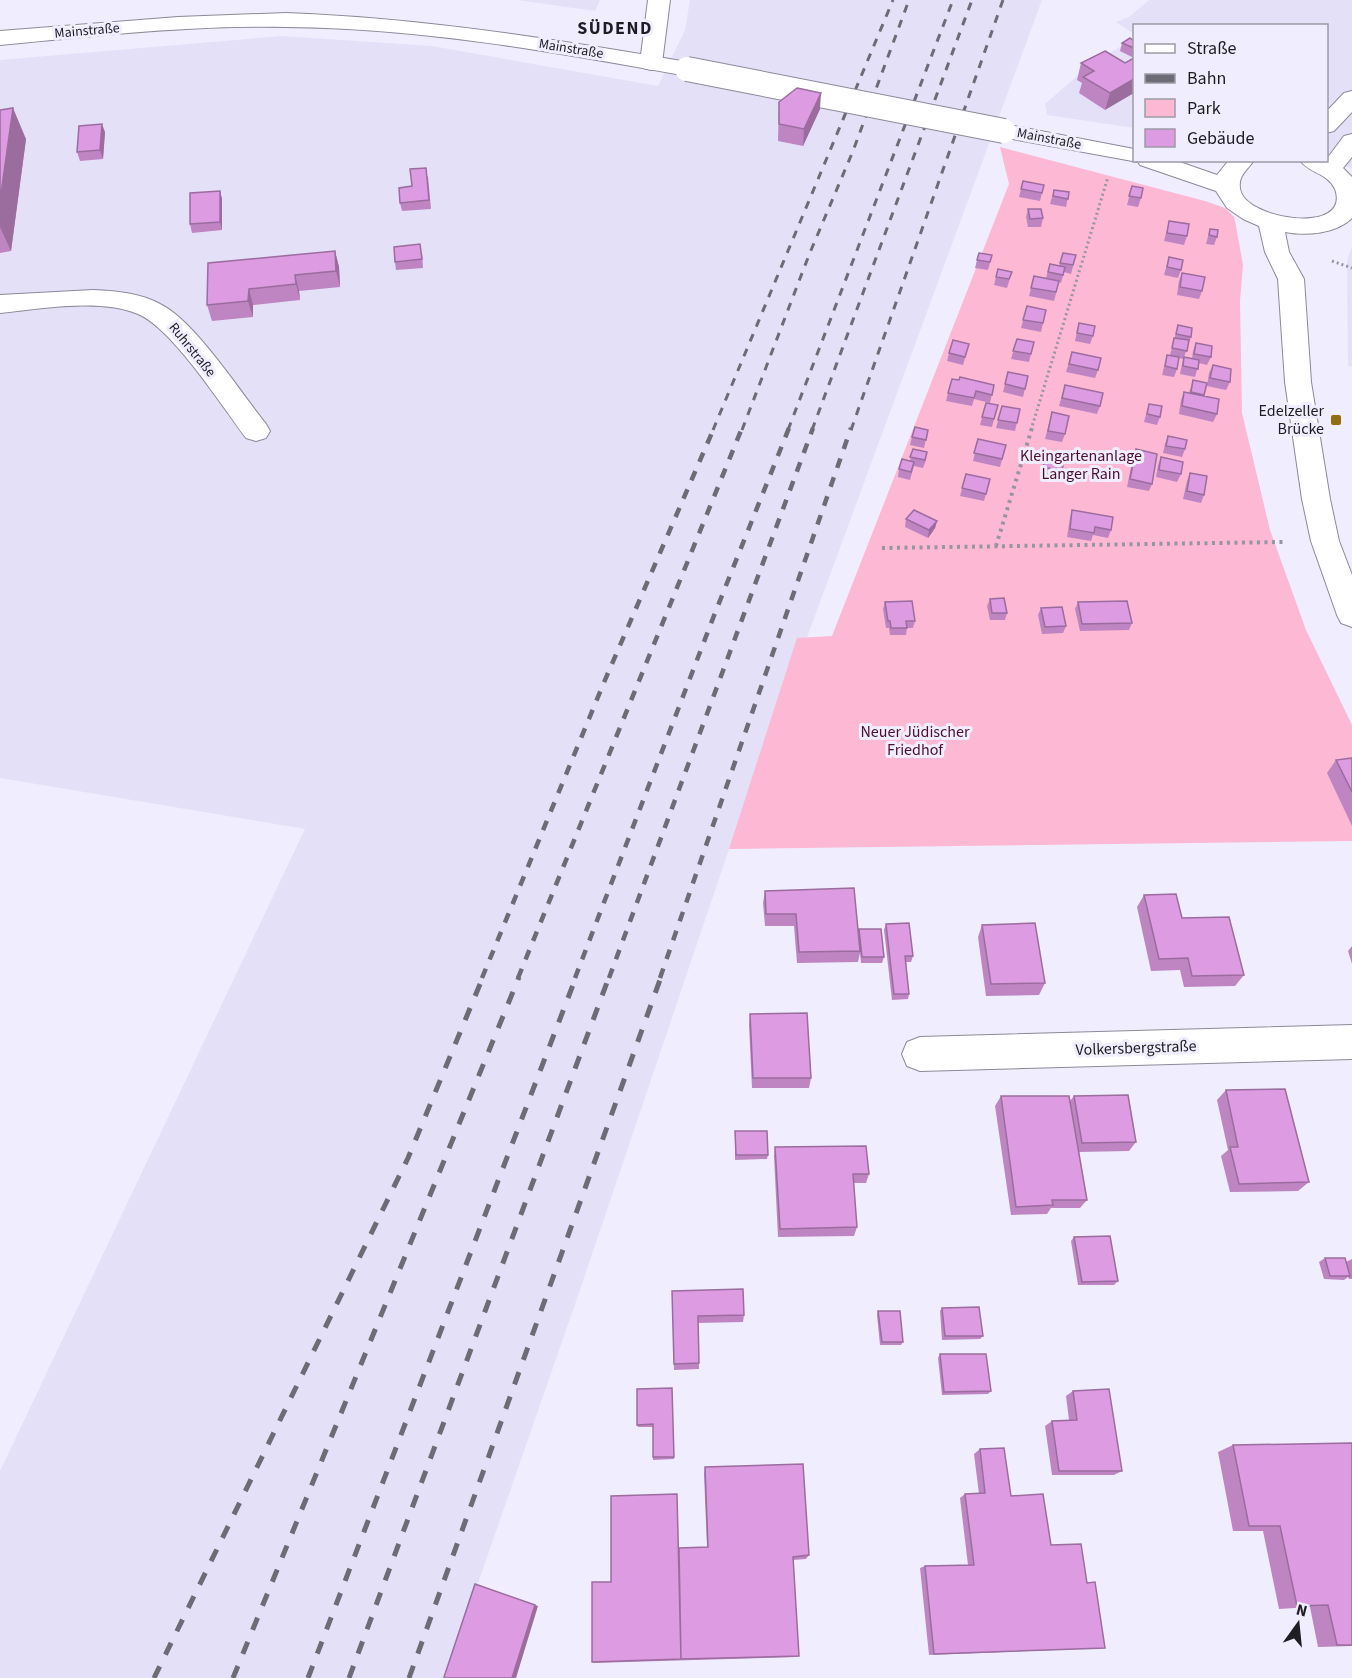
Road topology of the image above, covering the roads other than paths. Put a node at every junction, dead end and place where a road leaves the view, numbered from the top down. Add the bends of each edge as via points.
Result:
1 (659, 0) edge
2 (0, 38) edge
3 (651, 63) junction
4 (1352, 98) edge
5 (1328, 124) edge
6 (1352, 141) edge
7 (1133, 156) edge
8 (1328, 160) edge
9 (1165, 162) edge
10 (1185, 162) edge
11 (1321, 165) edge
12 (1235, 171) edge
13 (1271, 224) junction
14 (1304, 252) junction
15 (0, 304) edge
16 (256, 431) dead end
17 (1352, 615) edge
18 (1352, 1042) edge
19 (920, 1054) dead end

1 - 3 main road
2 - 3 main road, Mainstraße via 172,23 284,20 499,37
3 - 7 main road, Mainstraße, bridge
4 - 5 main road
6 - 8 main road
9 - 12 main road
10 - 12 main road
11 - 14 main road via 1347,189 1349,199 1347,209
12 - 13 main road via 1231,197
13 - 14 main road via 1300,228
13 - 14 main road via 1277,252
14 - 17 main road via 1298,382 1326,541
15 - 16 main road, Ruhrstraße via 97,299 143,306 159,313 173,324
18 - 19 main road, Volkersbergstraße

